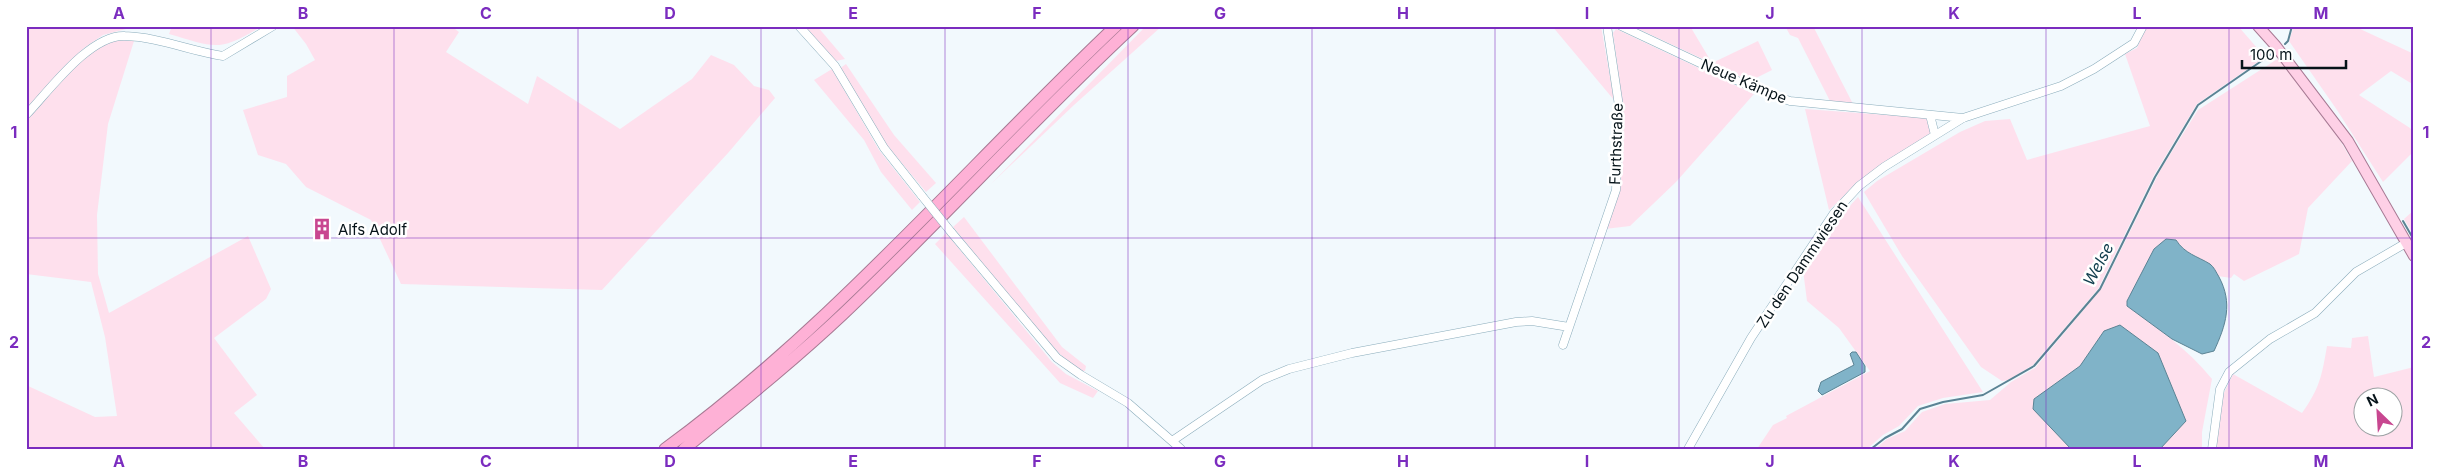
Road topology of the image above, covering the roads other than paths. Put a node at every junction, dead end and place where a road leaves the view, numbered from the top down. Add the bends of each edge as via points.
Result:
1 (273, 26) edge
2 (799, 26) edge
3 (1116, 26) edge
4 (1133, 26) edge
5 (1607, 26) edge
6 (1621, 26) edge
7 (2143, 26) edge
8 (2258, 26) edge
9 (26, 115) edge
10 (1930, 115) junction
11 (1963, 118) junction
12 (1935, 135) junction
13 (2406, 243) junction
14 (2414, 256) edge
15 (1569, 328) junction
16 (1563, 345) dead end
17 (1172, 441) junction
18 (665, 449) edge
19 (684, 449) edge
20 (1181, 449) edge
21 (1688, 449) edge
22 (2212, 449) edge

1 - 9 street via 223,56 125,36 102,40 85,52
2 - 17 street, bridge via 835,66 884,148 1057,358 1128,403
3 - 18 highway via 835,305 782,354
4 - 19 highway via 1066,89 843,314
5 - 15 street, Furthstraße via 1619,106 1616,190
6 - 10 street, Neue Kämpe via 1783,100
7 - 11 street, Zu den Dammwiesen via 2134,43 2061,86
8 - 13 main road via 2348,141
10 - 11 street, Neue Kämpe
10 - 12 street
11 - 12 street, Zu den Dammwiesen
12 - 21 street, Zu den Dammwiesen via 1878,172 1834,213 1752,338
13 - 14 main road
13 - 22 street via 2356,272 2315,313 2270,339 2229,372 2220,389
15 - 16 street, Furthstraße
15 - 17 street via 1532,321 1516,322 1352,353 1289,370 1262,380
17 - 20 street

